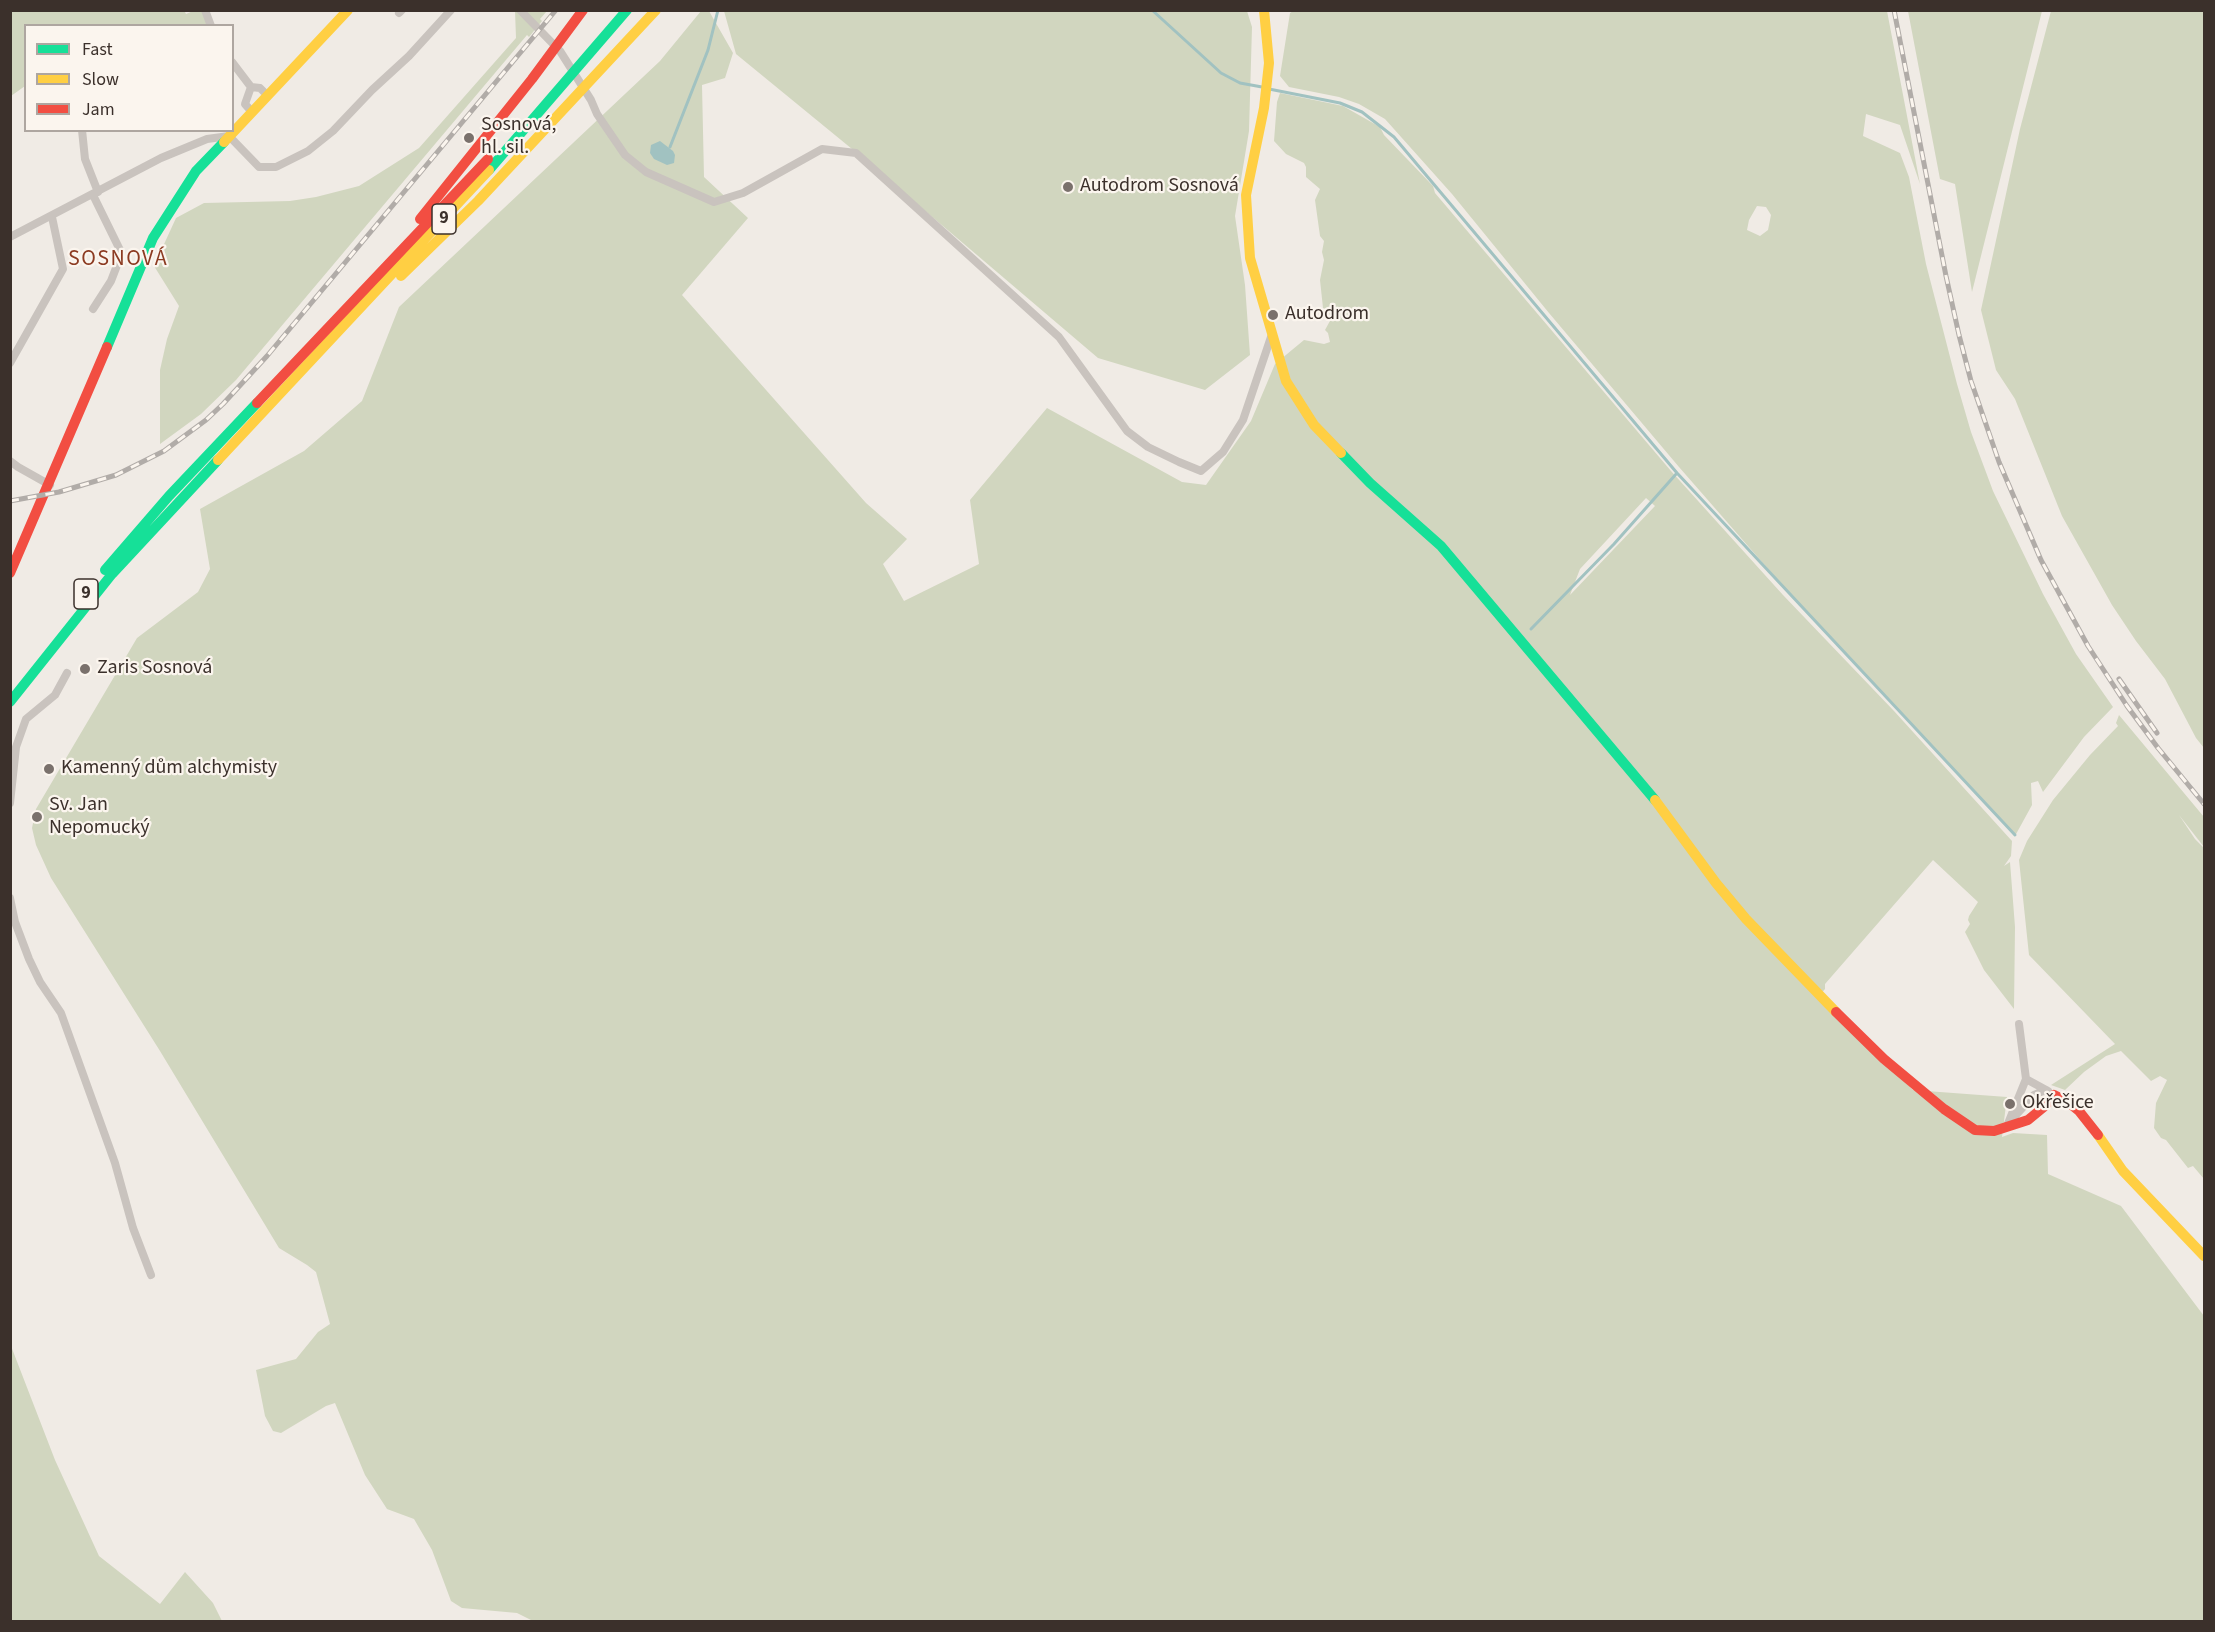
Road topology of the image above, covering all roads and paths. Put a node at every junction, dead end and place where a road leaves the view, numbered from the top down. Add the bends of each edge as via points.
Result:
1 (348, 10) edge
2 (451, 10) edge
3 (520, 10) edge
4 (583, 10) edge
5 (627, 10) edge
6 (656, 10) edge
7 (1264, 10) edge
8 (234, 65) edge
9 (565, 81) junction
10 (251, 87) junction
11 (267, 95) junction
12 (252, 112) junction
13 (234, 131) edge
14 (82, 132) edge
15 (233, 132) edge
16 (229, 136) junction
17 (95, 194) junction
18 (52, 217) junction
19 (10, 237) edge
20 (357, 297) junction
21 (93, 309) dead end
22 (1272, 334) junction
23 (319, 352) junction
24 (10, 363) edge
25 (10, 460) edge
26 (50, 485) junction
27 (10, 573) edge
28 (67, 673) dead end
29 (10, 697) edge
30 (10, 702) edge
31 (10, 803) edge
32 (10, 898) edge
33 (13, 925) edge
34 (2019, 1024) dead end
35 (2026, 1079) junction
36 (2050, 1093) junction
37 (2007, 1126) junction
38 (2205, 1256) edge
39 (151, 1275) dead end

1 - 11 main road
2 - 16 street via 333,131 308,151 276,167 259,167
3 - 22 street via 560,51 625,155 646,172 714,202 743,193 822,149 856,153 1059,337 1127,431 1179,462 1201,471 1223,452 1243,420
4 - 20 main road, 9
5 - 9 main road, 9
6 - 23 main road, 9 via 478,201
7 - 22 main road via 1269,63 1246,195 1250,258
8 - 10 street
9 - 20 main road, 9
9 - 23 main road, 9 via 467,195
10 - 11 street via 260,88
10 - 12 street via 245,104
11 - 12 main road
12 - 13 main road
14 - 17 street
15 - 16 main road
16 - 17 street via 207,139 179,150
16 - 26 main road via 196,171 153,238
17 - 18 street
17 - 21 street via 121,255 111,281
18 - 19 street
18 - 24 street via 63,269
20 - 29 main road, 9 via 138,532 49,640
22 - 37 main road via 1286,381 1314,425 1370,483 1441,546 1664,810 1746,919 1914,1086 1975,1130 1984,1132
23 - 30 main road, 9 via 112,574
25 - 26 street
26 - 27 main road
28 - 31 street via 55,695 26,720 16,747
32 - 33 street
33 - 39 street via 40,982 61,1013
34 - 35 street
35 - 36 street
35 - 37 street
36 - 37 street via 2034,1095
36 - 37 main road via 2045,1106 2028,1120
36 - 38 main road via 2079,1111 2123,1171

